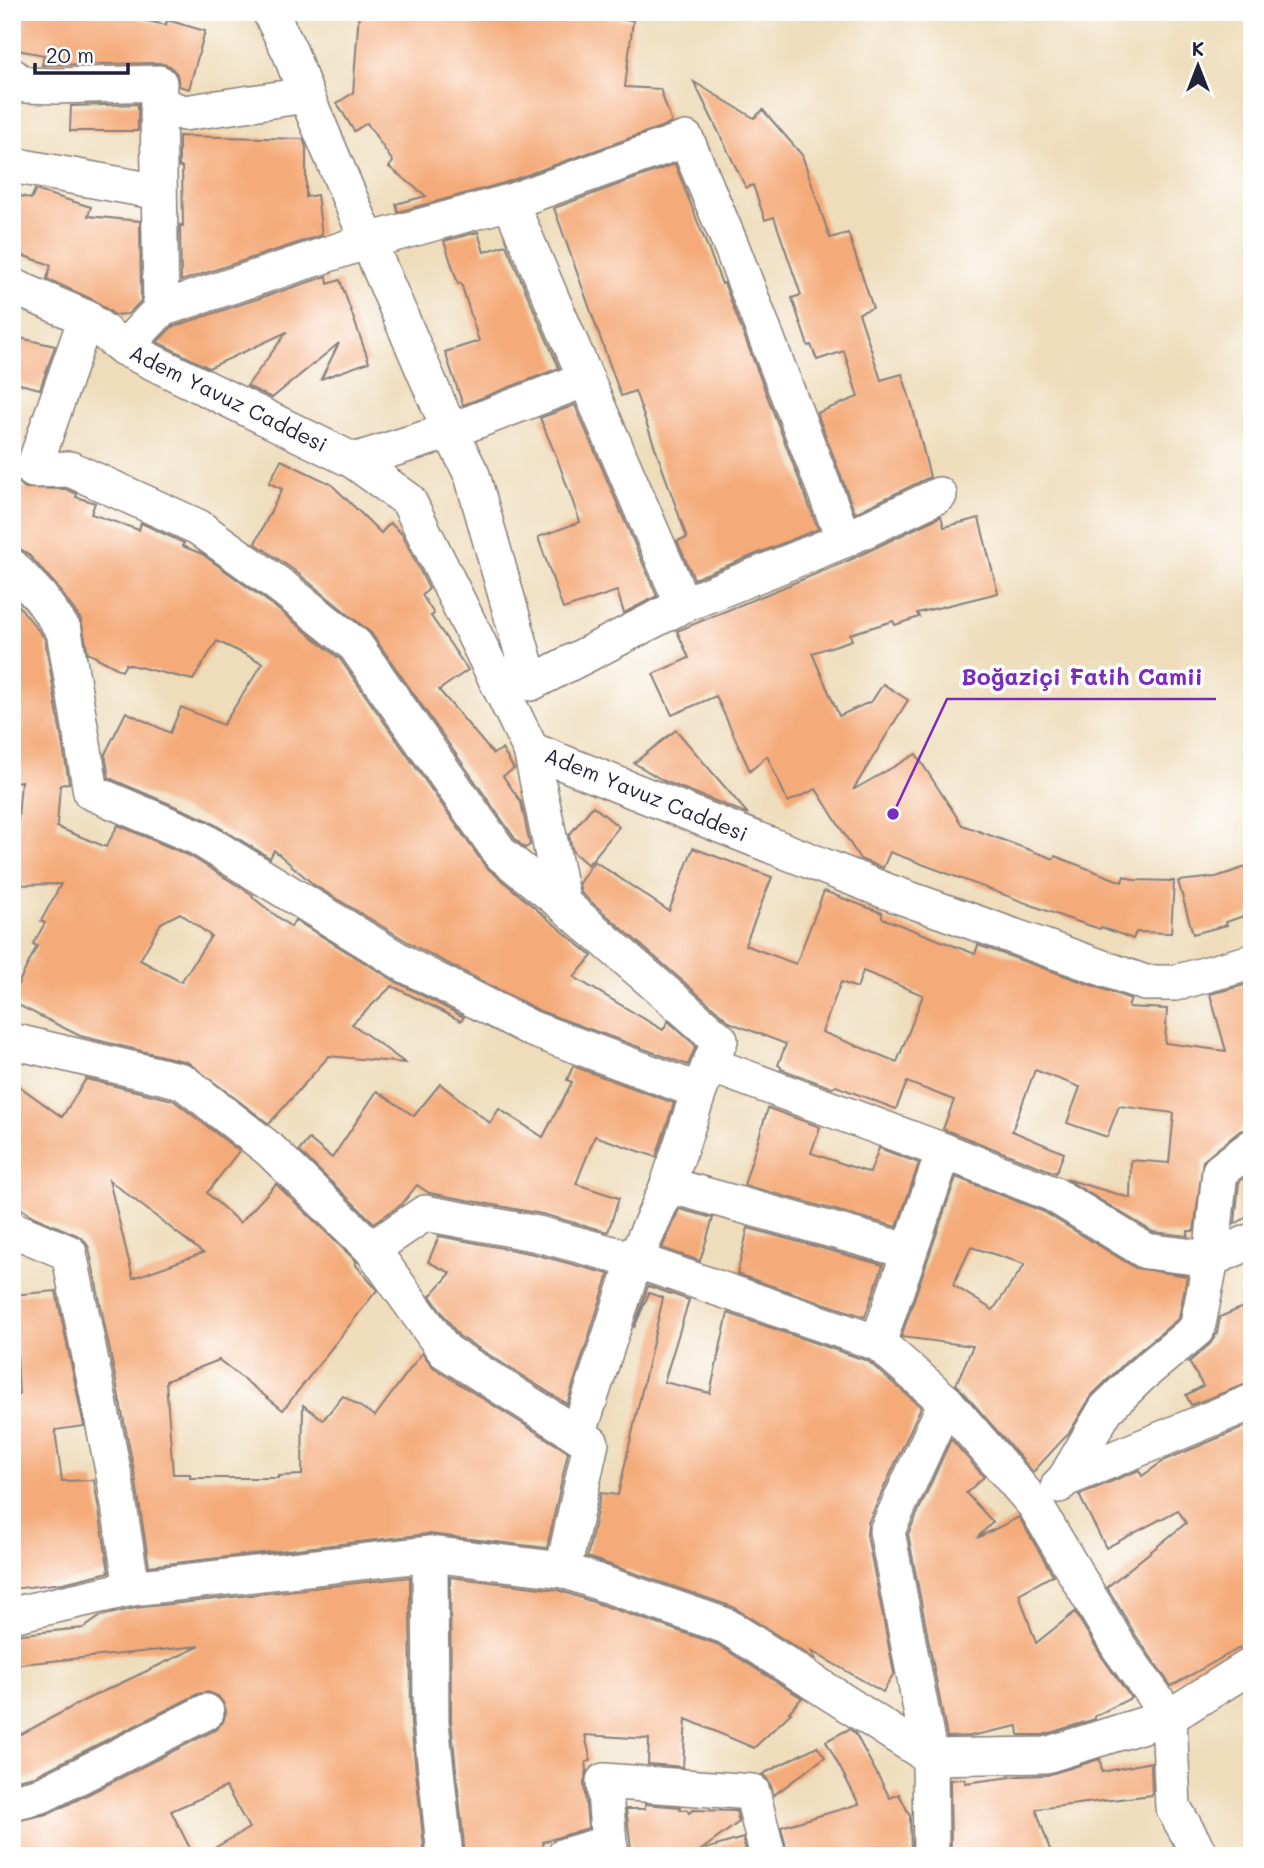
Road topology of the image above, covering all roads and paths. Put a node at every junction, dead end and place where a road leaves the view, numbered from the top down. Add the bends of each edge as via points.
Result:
1 (270, 12) edge
2 (12, 76) edge
3 (306, 95) junction
4 (158, 104) junction
5 (12, 166) edge
6 (159, 192) junction
7 (510, 202) junction
8 (368, 241) junction
9 (12, 286) edge
10 (162, 309) junction
11 (86, 318) junction
12 (124, 348) junction
13 (586, 379) junction
14 (450, 431) junction
15 (354, 461) junction
16 (939, 495) dead end
17 (844, 540) junction
18 (12, 567) edge
19 (683, 604) junction
20 (531, 750) junction
21 (563, 904) junction
22 (1252, 962) edge
23 (12, 1041) edge
24 (705, 1078) junction
25 (1252, 1147) edge
26 (944, 1151) junction
27 (668, 1185) junction
28 (12, 1229) edge
29 (1252, 1241) edge
30 (372, 1249) junction
31 (908, 1251) junction
32 (1211, 1259) junction
33 (635, 1260) junction
34 (878, 1343) junction
35 (946, 1402) junction
36 (1252, 1402) edge
37 (578, 1435) junction
38 (1066, 1479) junction
39 (1035, 1505) junction
40 (430, 1554) junction
41 (563, 1570) junction
42 (132, 1588) junction
43 (12, 1615) edge
44 (1252, 1665) edge
45 (206, 1712) dead end
46 (1169, 1717) junction
47 (930, 1757) junction
48 (12, 1802) edge
49 (610, 1849) edge
50 (444, 1856) edge
51 (564, 1856) edge
52 (768, 1856) edge
53 (931, 1856) edge
54 (1201, 1856) edge

1 - 3 street
2 - 4 street via 24,85 159,83
3 - 4 street via 184,113
3 - 8 street
4 - 6 street
5 - 6 street
6 - 10 street
7 - 8 street
7 - 13 street
7 - 17 street via 686,139
8 - 10 street
8 - 14 street
9 - 11 street, Adem Yavuz Caddesi
10 - 12 street
11 - 12 street, Adem Yavuz Caddesi
11 - 21 street via 33,470 70,469 198,527 355,645 501,854
12 - 15 street, Adem Yavuz Caddesi
13 - 14 street
13 - 19 street
14 - 15 street
14 - 19 street via 472,475 531,683
15 - 20 street, Adem Yavuz Caddesi via 408,500
16 - 17 street
17 - 19 street
18 - 24 street via 64,631 91,792 199,838 408,966 532,1029
20 - 21 street
20 - 22 street, Adem Yavuz Caddesi via 886,891 1145,983 1175,983
21 - 24 street via 720,1040
23 - 30 street via 181,1081 269,1149
24 - 26 street
24 - 27 street
25 - 32 street via 1220,1171
26 - 31 street
26 - 32 street via 1054,1194 1146,1251
27 - 31 street
27 - 33 street
28 - 42 street via 69,1253
29 - 32 street
30 - 33 street via 425,1213 538,1234
30 - 37 street via 445,1350
31 - 34 street
32 - 38 street via 1197,1329 1106,1409
33 - 34 street
33 - 37 street
34 - 35 street
35 - 39 street
35 - 47 street via 887,1531
36 - 38 street
37 - 41 street via 591,1443
38 - 39 street
39 - 46 street via 1119,1647
40 - 41 street
40 - 42 street
40 - 50 street via 431,1723
41 - 47 street via 726,1626
42 - 43 street
44 - 46 street
45 - 48 street via 42,1794
46 - 47 street via 1046,1755
46 - 54 street via 1173,1807
47 - 53 street
49 - 51 street
49 - 52 street via 604,1781 752,1792

